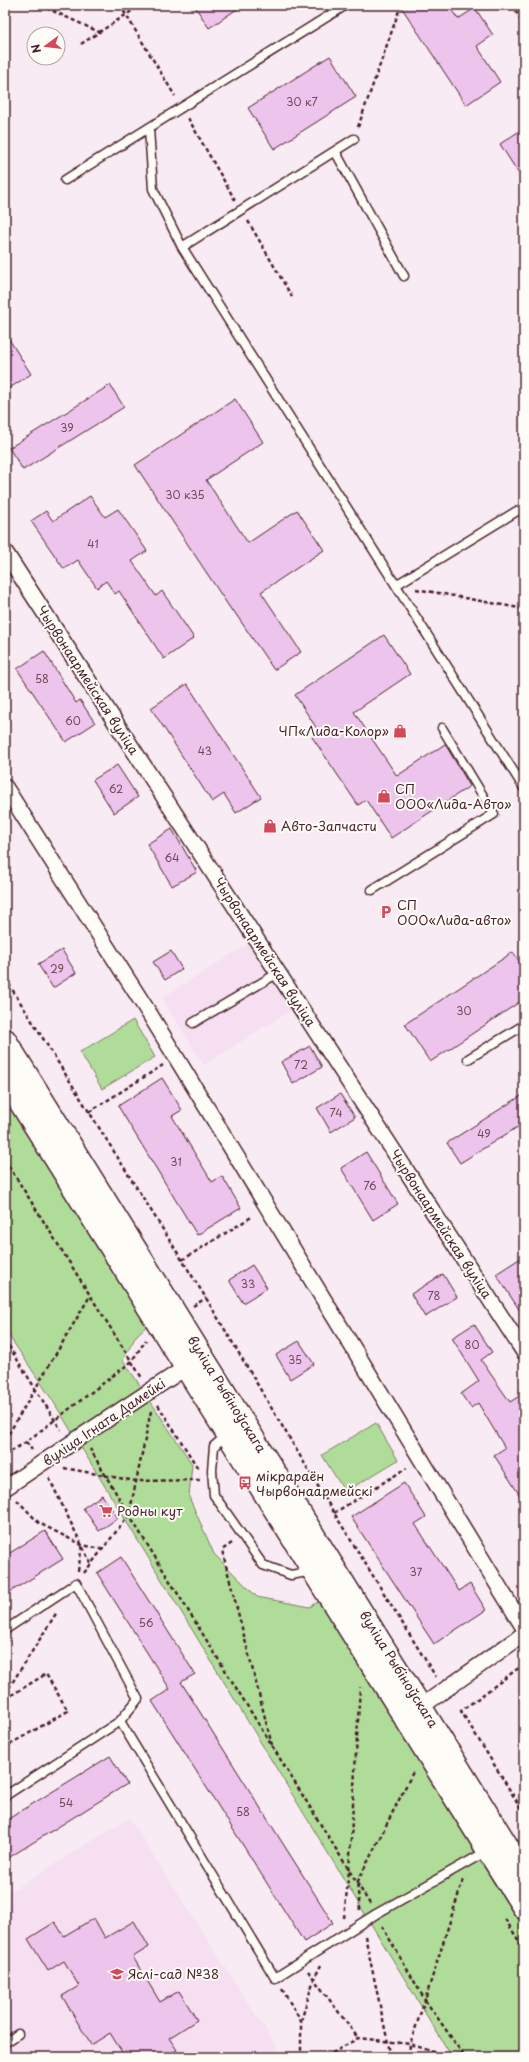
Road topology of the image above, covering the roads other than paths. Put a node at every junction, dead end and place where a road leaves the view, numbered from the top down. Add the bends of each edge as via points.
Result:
1 (346, 5) edge
2 (149, 128) junction
3 (354, 139) road end
4 (335, 151) junction
5 (65, 180) dead end
6 (182, 247) junction
7 (404, 276) dead end
8 (517, 511) dead end
9 (5, 552) edge
10 (396, 585) junction
11 (442, 728) dead end
12 (5, 787) edge
13 (524, 788) edge
14 (372, 890) dead end
15 (278, 973) junction
16 (193, 1023) dead end
17 (524, 1025) edge
18 (5, 1040) edge
19 (468, 1059) dead end
20 (5, 1078) edge
21 (169, 1321) junction
22 (524, 1352) edge
23 (195, 1362) junction
24 (236, 1428) junction
25 (6, 1488) edge
26 (313, 1570) junction
27 (524, 1628) edge
28 (5, 1630) edge
29 (524, 1634) edge
30 (422, 1706) junction
31 (120, 1721) junction
32 (5, 1796) edge
33 (488, 1850) junction
34 (524, 1873) edge
35 (524, 1908) edge
36 (18, 2034) dead end
37 (5, 2043) edge

1 - 2 lane
2 - 5 lane
2 - 6 lane via 153,189
3 - 4 lane
4 - 6 lane
4 - 7 lane
6 - 10 lane
8 - 10 lane
9 - 15 street, Чырвонаармейская вуліца
10 - 13 lane
11 - 14 lane via 494,814
12 - 27 street via 176,1058
15 - 16 lane
15 - 22 street, Чырвонаармейская вуліца
17 - 19 lane
18 - 21 main road, вуліца Рыбіноўскага
20 - 21 main road, вуліца Рыбіноўскага
21 - 23 main road, вуліца Рыбіноўскага
23 - 24 main road, вуліца Рыбіноўскага
23 - 25 street, вуліца Ігната Дамейкі
24 - 26 main road, вуліца Рыбіноўскага
24 - 26 lane via 214,1446 214,1495 263,1565 290,1575
24 - 30 main road, вуліца Рыбіноўскага
26 - 33 main road, вуліца Рыбіноўскага
28 - 31 lane via 76,1583 138,1699
29 - 30 street
30 - 34 main road, вуліца Рыбіноўскага
31 - 32 lane
31 - 33 lane via 275,1978 376,1914
33 - 35 main road, вуліца Рыбіноўскага
36 - 37 lane

